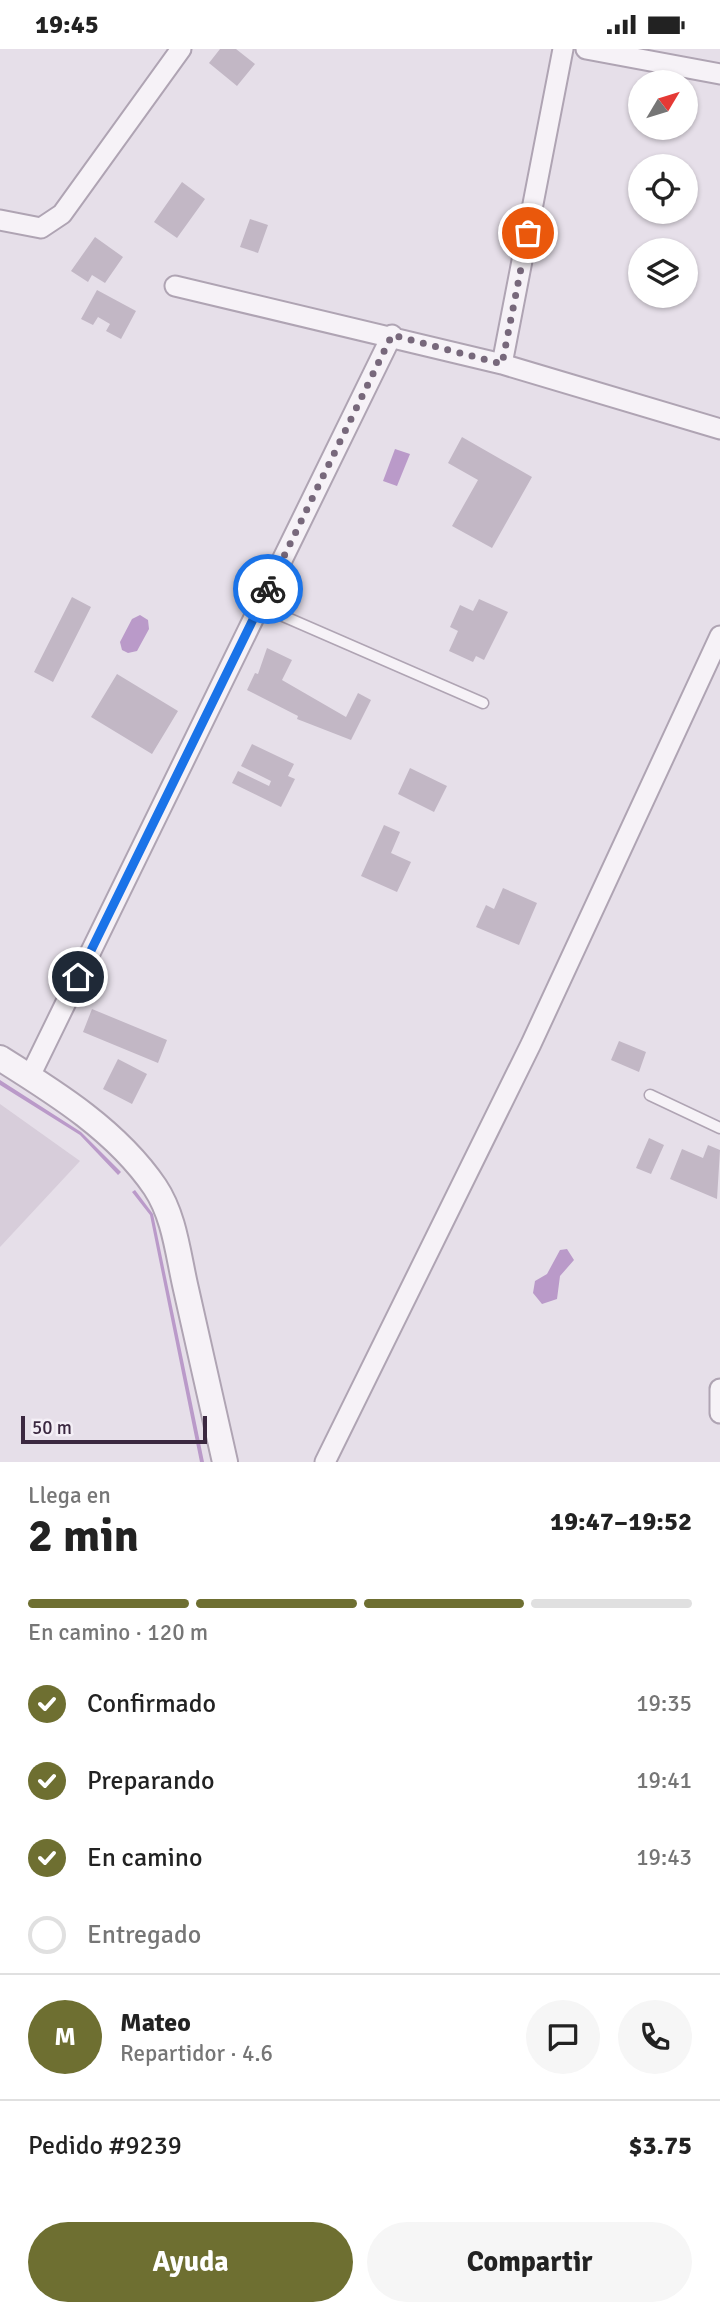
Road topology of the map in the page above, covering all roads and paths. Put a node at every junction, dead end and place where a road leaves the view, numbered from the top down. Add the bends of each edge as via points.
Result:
1 (181, 49) edge
2 (563, 49) edge
3 (586, 49) edge
4 (720, 74) edge
5 (0, 220) edge
6 (175, 286) dead end
7 (392, 335) junction
8 (502, 364) junction
9 (720, 429) edge
10 (260, 606) junction
11 (720, 636) edge
12 (483, 703) dead end
13 (0, 1058) edge
14 (30, 1076) junction
15 (650, 1095) dead end
16 (720, 1128) edge
17 (720, 1389) edge
18 (720, 1413) edge
19 (225, 1462) edge
20 (325, 1462) edge

1 - 5 street via 62,214 41,228
2 - 8 street
3 - 4 street
6 - 7 street
7 - 8 street
7 - 10 street
8 - 9 street
10 - 12 lane
10 - 14 street
11 - 20 street via 531,1044
13 - 14 street
14 - 19 street via 105,1133 157,1189 174,1233
15 - 16 lane
17 - 18 street

